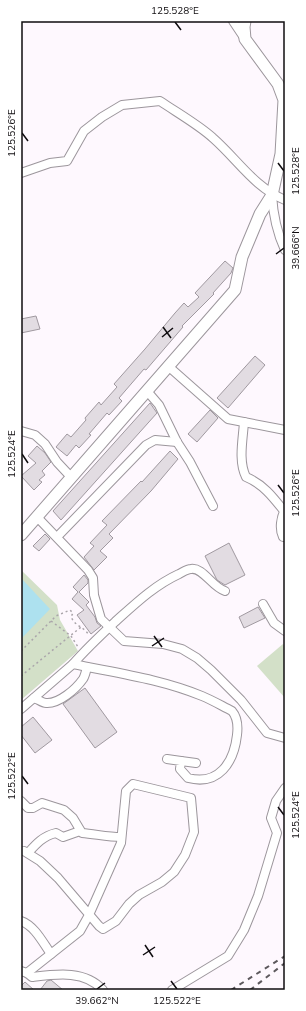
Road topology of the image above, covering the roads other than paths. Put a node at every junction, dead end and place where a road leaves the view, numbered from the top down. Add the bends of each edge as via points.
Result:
1 (233, 21) edge
2 (245, 21) edge
3 (245, 39) junction
4 (21, 173) edge
5 (272, 195) junction
6 (285, 200) edge
7 (285, 250) edge
8 (168, 366) junction
9 (147, 391) junction
10 (244, 422) junction
11 (285, 430) edge
12 (21, 431) edge
13 (177, 442) junction
14 (71, 478) junction
15 (214, 506) dead end
16 (285, 510) edge
17 (37, 517) junction
18 (21, 535) edge
19 (57, 537) junction
20 (285, 537) edge
21 (225, 592) dead end
22 (263, 604) dead end
23 (109, 628) junction
24 (285, 630) edge
25 (74, 664) junction
26 (87, 667) junction
27 (34, 698) junction
28 (21, 709) edge
29 (285, 738) edge
30 (167, 759) dead end
31 (181, 761) junction
32 (196, 763) dead end
33 (285, 788) edge
34 (21, 800) edge
35 (80, 831) junction
36 (121, 837) junction
37 (89, 915) junction
38 (21, 921) edge
39 (51, 954) junction
40 (24, 972) edge
41 (103, 990) edge
42 (172, 990) edge

1 - 3 street
2 - 3 street
3 - 5 street via 278,84 284,100 281,154
4 - 5 street via 50,163 67,161 84,131 122,105 160,101 212,137 252,179
5 - 6 street
5 - 7 street via 280,240
5 - 8 street via 260,214 242,257 235,290
8 - 9 street
8 - 10 street via 228,419
9 - 13 street via 159,405
9 - 14 street
10 - 11 street
10 - 16 street via 242,452 246,477 265,488
12 - 14 street via 35,435 45,444
13 - 15 street
13 - 19 street via 155,440 146,444
14 - 17 street
16 - 20 street via 282,515 281,532 282,537
17 - 18 street
17 - 19 street
19 - 23 street via 93,578 94,595 101,619
21 - 23 street via 219,590 201,571 191,569 158,585
22 - 24 street via 274,623
23 - 25 street
23 - 29 street via 124,641 163,644 182,649 197,658 241,700 266,733
25 - 26 street
25 - 27 street
26 - 27 street via 84,678 61,699 45,703
26 - 31 street via 177,687 203,696 232,711 236,720 236,742 233,755 224,769 212,777 192,779 184,775 180,769
27 - 28 street
30 - 31 street
31 - 32 street
33 - 42 street via 276,801 271,818 277,833 258,896 244,930 228,956
34 - 35 street via 28,808 42,803 64,810 73,818
35 - 36 street via 82,834
35 - 37 street via 63,838 56,833 48,835 26,852 58,878
36 - 37 street via 121,843
36 - 37 street via 126,791 133,784 191,798 194,832 185,855 174,872 139,895 116,921 103,929
37 - 39 street via 80,931
38 - 39 street via 31,928
39 - 40 street
40 - 41 street via 32,977 83,976

